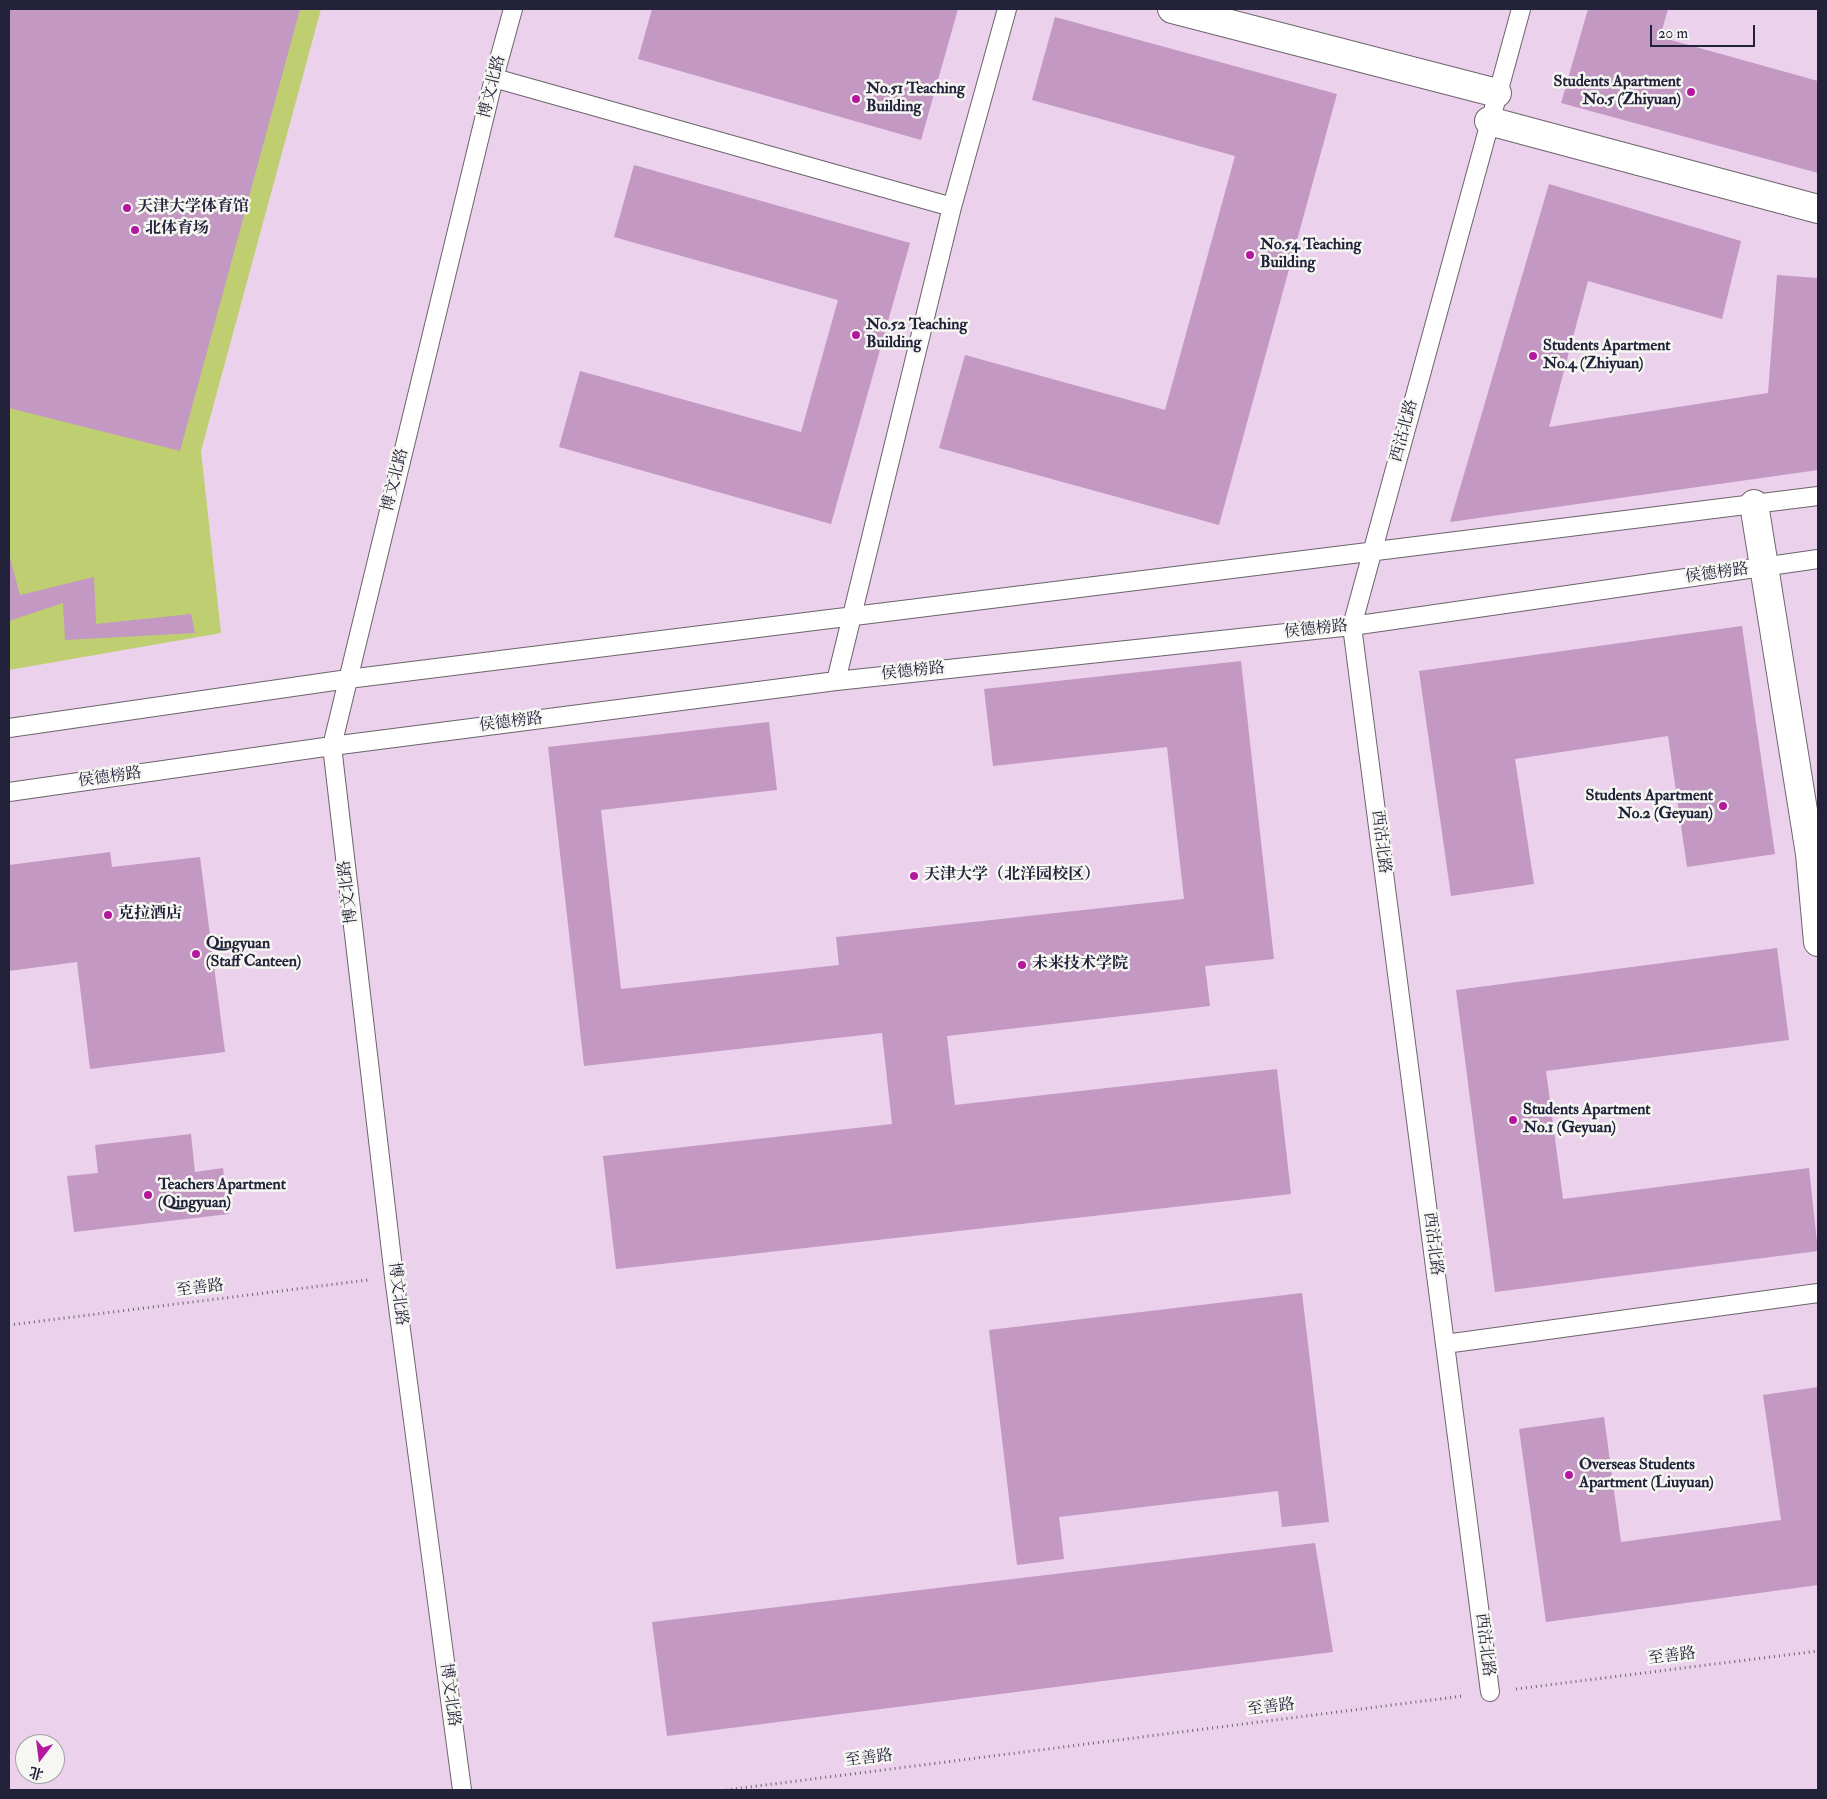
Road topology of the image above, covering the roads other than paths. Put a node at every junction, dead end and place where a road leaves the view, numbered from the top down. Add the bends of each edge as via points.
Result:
1 (513, 9) edge
2 (1007, 9) edge
3 (1172, 9) edge
4 (1521, 9) edge
5 (494, 78) junction
6 (1497, 93) junction
7 (1490, 121) junction
8 (952, 207) junction
9 (1818, 209) edge
10 (1818, 496) edge
11 (1754, 504) junction
12 (1372, 552) junction
13 (1818, 560) edge
14 (1763, 567) junction
15 (852, 616) junction
16 (1352, 626) junction
17 (348, 678) junction
18 (836, 681) junction
19 (9, 728) edge
20 (332, 746) junction
21 (9, 792) edge
22 (1818, 942) edge
23 (1818, 1293) edge
24 (1445, 1344) junction
25 (1490, 1692) road end
26 (462, 1790) edge

1 - 5 lane, 博文北路
2 - 8 lane
3 - 6 street
4 - 6 lane, 西沽北路
5 - 8 lane
5 - 17 lane, 博文北路
6 - 7 lane, 西沽北路
7 - 9 street
7 - 12 lane, 西沽北路
8 - 15 lane
10 - 11 lane
11 - 12 lane
11 - 14 street
12 - 15 lane
12 - 16 lane, 西沽北路
13 - 14 lane, 侯德榜路
14 - 16 lane, 侯德榜路
14 - 22 street via 1810,854
15 - 17 lane
15 - 18 lane
16 - 18 lane, 侯德榜路
16 - 24 lane, 西沽北路
17 - 19 lane
17 - 20 lane, 博文北路
18 - 20 lane, 侯德榜路
20 - 21 lane, 侯德榜路
20 - 26 lane, 博文北路 via 394,1277
23 - 24 lane
24 - 25 lane, 西沽北路

